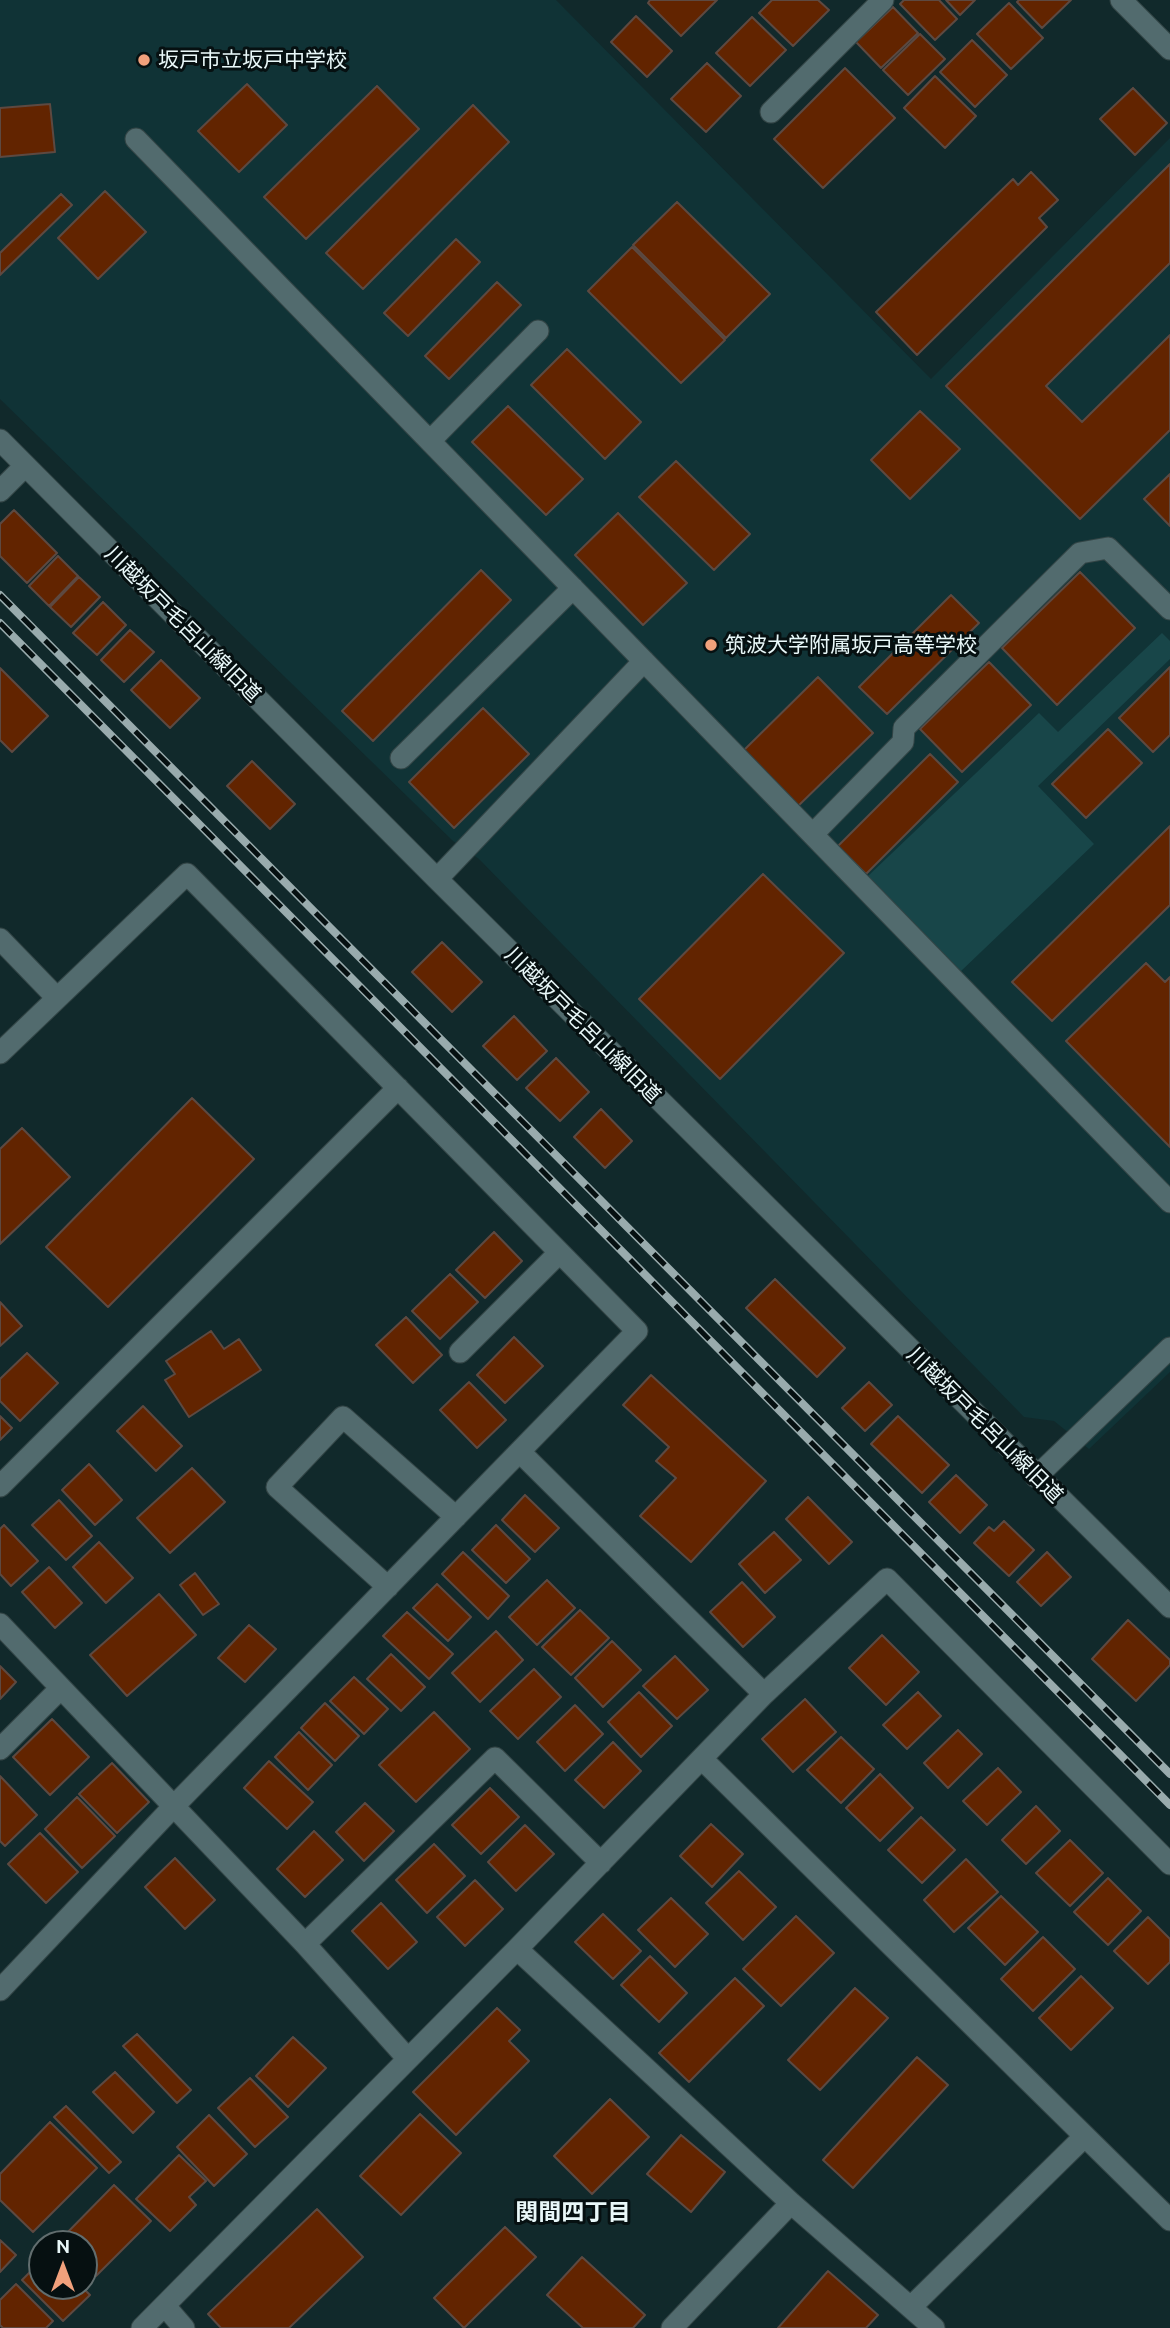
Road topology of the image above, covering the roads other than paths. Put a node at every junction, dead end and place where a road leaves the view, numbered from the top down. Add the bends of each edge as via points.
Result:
1 (883, 0) edge
2 (1121, 0) edge
3 (1170, 49) edge
4 (771, 113) dead end
5 (136, 139) dead end
6 (538, 331) dead end
7 (0, 440) edge
8 (430, 441) junction
9 (25, 466) junction
10 (0, 491) edge
11 (573, 588) junction
12 (1170, 609) edge
13 (644, 661) junction
14 (401, 758) dead end
15 (813, 834) junction
16 (437, 879) junction
17 (0, 939) edge
18 (57, 998) junction
19 (0, 1053) edge
20 (398, 1088) junction
21 (1170, 1202) edge
22 (559, 1252) junction
23 (1170, 1348) edge
24 (460, 1352) dead end
25 (520, 1452) junction
26 (1037, 1477) junction
27 (0, 1486) edge
28 (456, 1517) junction
29 (388, 1587) junction
30 (1170, 1607) edge
31 (0, 1624) edge
32 (61, 1688) junction
33 (764, 1694) junction
34 (0, 1749) edge
35 (702, 1759) junction
36 (173, 1807) junction
37 (601, 1863) junction
38 (1170, 1864) edge
39 (305, 1944) junction
40 (517, 1949) junction
41 (0, 1990) edge
42 (408, 2059) junction
43 (1084, 2137) junction
44 (791, 2203) junction
45 (1168, 2214) edge
46 (164, 2306) junction
47 (911, 2307) junction
48 (142, 2328) edge
49 (184, 2328) edge
50 (672, 2328) edge
51 (934, 2328) edge

1 - 4 street
2 - 3 street
5 - 8 street
6 - 8 street
7 - 9 street, 川越坂戸毛呂山線旧道
8 - 11 street
9 - 10 street
9 - 16 street, 川越坂戸毛呂山線旧道
11 - 13 street
11 - 14 street
12 - 15 street via 1108,548 1080,552 904,728 902,742
13 - 15 street
13 - 16 street
15 - 21 street
16 - 26 street, 川越坂戸毛呂山線旧道
17 - 18 street
18 - 19 street
18 - 20 street via 187,874
20 - 22 street
20 - 27 street
22 - 24 street
22 - 25 street via 637,1331
23 - 26 street
25 - 28 street
25 - 33 street
26 - 30 street, 川越坂戸毛呂山線旧道
28 - 29 street
28 - 29 street via 343,1417 277,1487
29 - 36 street
31 - 32 street
32 - 34 street
32 - 36 street
33 - 35 street
33 - 38 street via 887,1579
35 - 37 street
35 - 43 street
36 - 39 street
36 - 41 street
37 - 39 street via 495,1758
37 - 40 street
39 - 42 street
40 - 42 street
40 - 44 street
42 - 46 street
43 - 45 street
43 - 47 street
44 - 47 street
44 - 50 street
46 - 48 street
46 - 49 street
47 - 51 street

